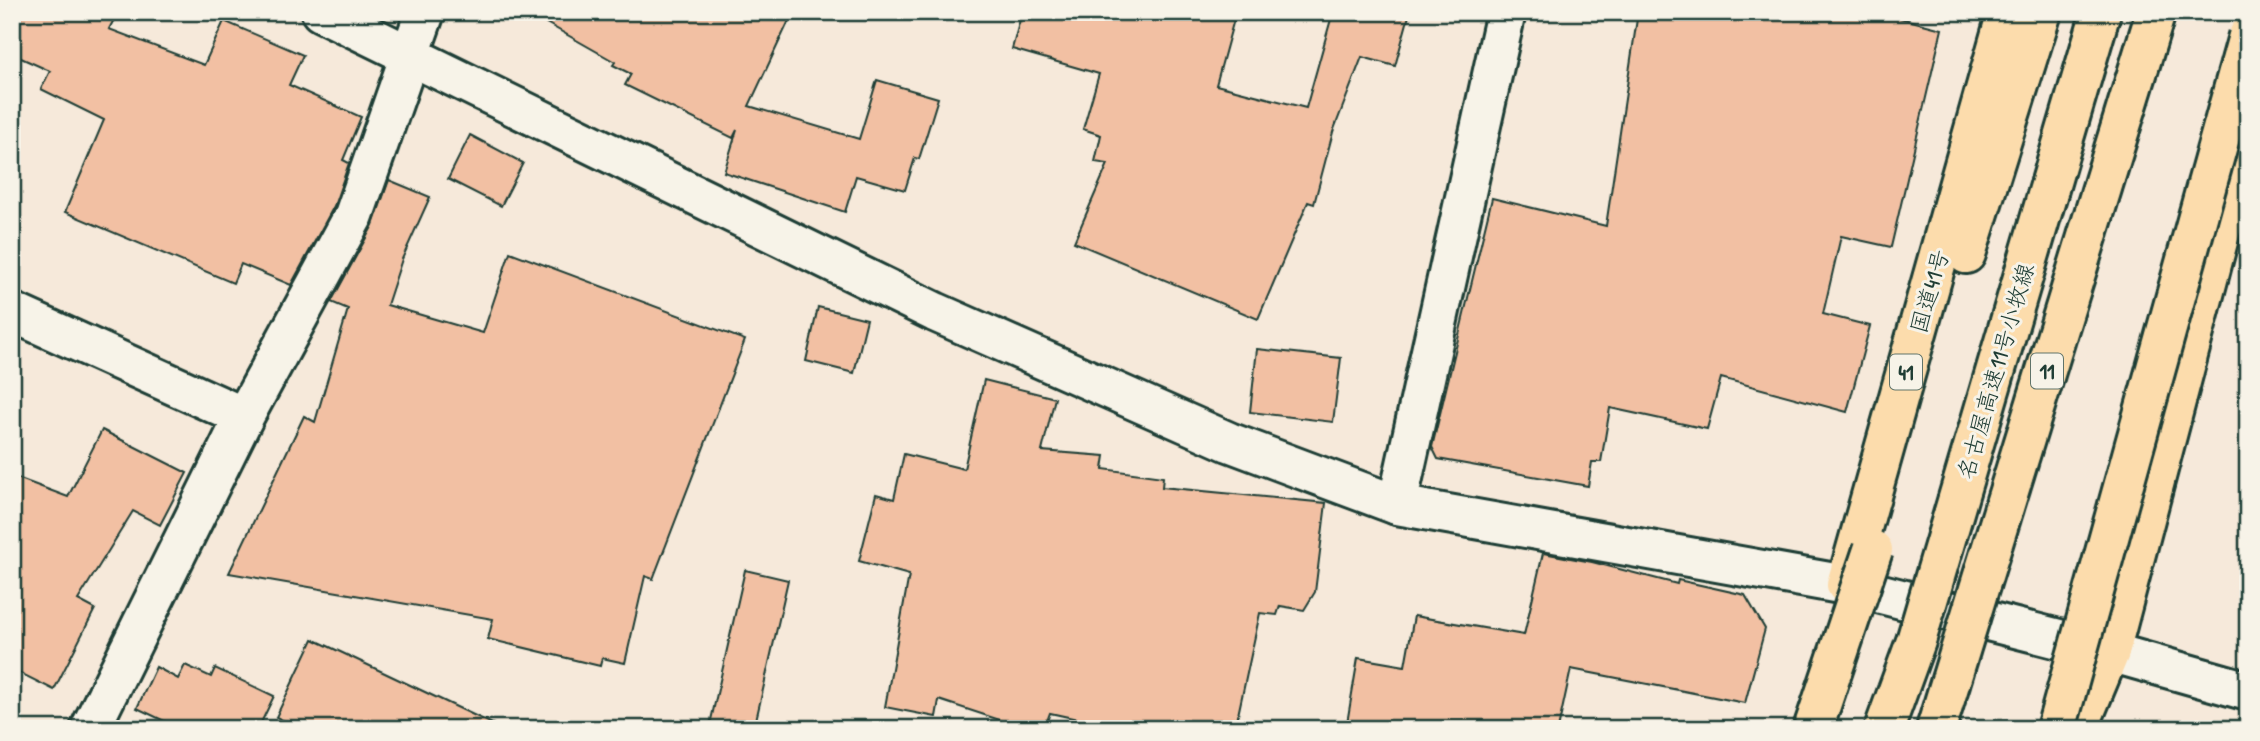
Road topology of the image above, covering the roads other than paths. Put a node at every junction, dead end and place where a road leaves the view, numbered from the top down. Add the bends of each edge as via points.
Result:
1 (321, 12) edge
2 (425, 12) edge
3 (2007, 12) edge
4 (2042, 12) edge
5 (2101, 12) edge
6 (2156, 12) edge
7 (1498, 14) edge
8 (2248, 36) edge
9 (412, 54) junction
10 (2248, 127) edge
11 (12, 312) edge
12 (244, 417) junction
13 (1397, 505) junction
14 (1846, 585) junction
15 (2110, 652) junction
16 (2248, 691) edge
17 (90, 729) edge
18 (1795, 729) edge
19 (1813, 729) edge
20 (1884, 729) edge
21 (1936, 729) edge
22 (2056, 729) edge
23 (2078, 729) edge

1 - 9 street
2 - 9 street
3 - 14 highway, 国道41号 / 41
4 - 19 highway, bridge
5 - 20 highway, 名古屋高速11号小牧線 / 11, bridge via 1916,641
6 - 21 highway, 11, bridge
7 - 13 street
8 - 22 highway, bridge
9 - 12 street via 354,215
9 - 13 street via 935,312 1229,442
10 - 15 highway
11 - 12 street
12 - 17 street
13 - 14 street
14 - 15 street
14 - 18 highway, 国道41号 / 41
15 - 16 street
15 - 23 highway

